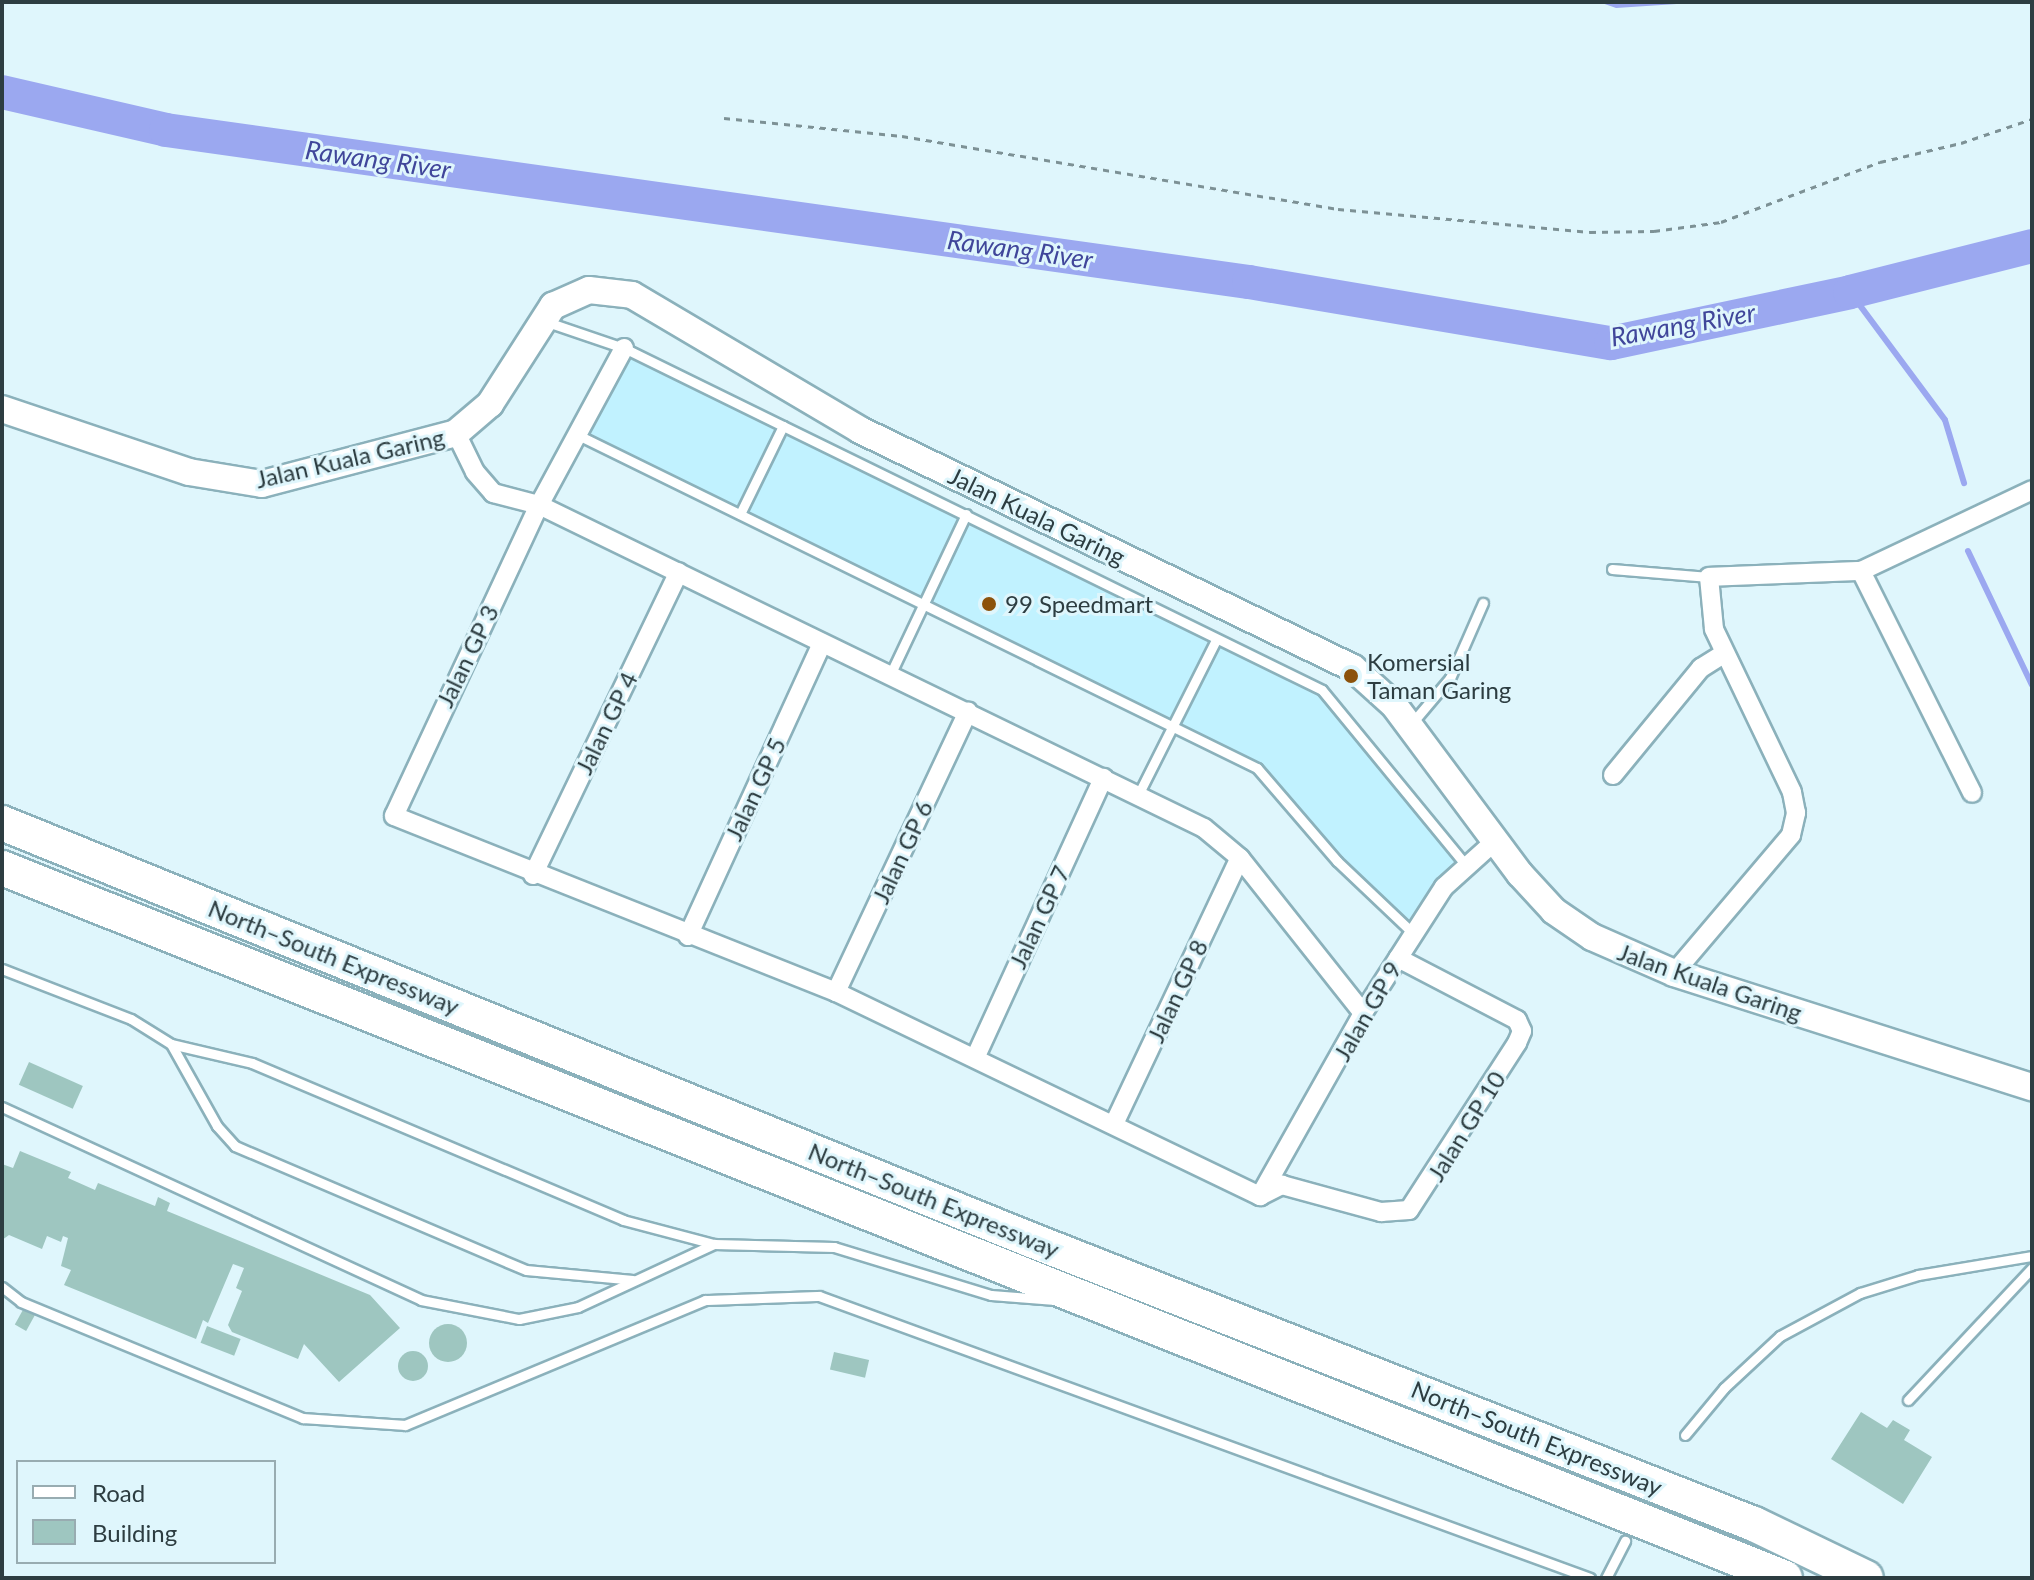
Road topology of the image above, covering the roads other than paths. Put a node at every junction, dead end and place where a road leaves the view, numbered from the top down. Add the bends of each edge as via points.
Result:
1 (541, 321) junction
2 (624, 348) junction
3 (2, 409) edge
4 (783, 426) junction
5 (456, 433) junction
6 (580, 436) junction
7 (2032, 490) edge
8 (539, 505) junction
9 (740, 514) junction
10 (966, 514) junction
11 (1612, 569) dead end
12 (1861, 571) junction
13 (679, 572) junction
14 (1709, 577) junction
15 (1483, 603) dead end
16 (922, 606) junction
17 (1216, 640) junction
18 (822, 643) junction
19 (1725, 653) junction
20 (890, 675) junction
21 (968, 711) junction
22 (1410, 725) junction
23 (1175, 726) junction
24 (1613, 775) dead end
25 (1103, 778) junction
26 (1139, 793) junction
27 (1972, 793) dead end
28 (2, 823) edge
29 (1495, 841) junction
30 (1240, 858) junction
31 (1466, 865) junction
32 (2, 868) edge
33 (533, 875) junction
34 (1414, 934) junction
35 (688, 936) junction
36 (1398, 958) junction
37 (2, 969) edge
38 (1674, 973) junction
39 (836, 992) junction
40 (1363, 1013) junction
41 (171, 1044) junction
42 (976, 1056) junction
43 (2032, 1087) edge
44 (2, 1107) edge
45 (1114, 1124) junction
46 (1260, 1196) junction
47 (714, 1244) junction
48 (2032, 1256) edge
49 (2032, 1268) edge
50 (636, 1280) junction
51 (2, 1287) edge
52 (1072, 1296) junction
53 (1908, 1400) dead end
54 (1685, 1435) dead end
55 (1625, 1541) dead end
56 (1590, 1578) edge
57 (1606, 1578) edge
58 (1785, 1578) edge
59 (1866, 1578) edge

1 - 2 lane
1 - 5 street, Jalan Kuala Garing via 490,404
1 - 22 street, Jalan Kuala Garing via 553,306 589,290 632,295 658,307 860,430 1326,652 1378,688
2 - 4 lane
2 - 6 street, Jalan GP 3
3 - 5 street, Jalan Kuala Garing via 189,472 262,484
4 - 9 lane
4 - 10 lane
5 - 8 street via 475,472 493,493
6 - 8 street, Jalan GP 3
6 - 9 lane
7 - 12 street
8 - 13 street
8 - 33 street, Jalan GP 3 via 394,807 394,816 403,822
9 - 16 lane
10 - 16 lane
10 - 17 lane
11 - 14 lane
12 - 14 street
12 - 27 street
13 - 18 street
13 - 33 street, Jalan GP 4
14 - 19 street via 1714,629
15 - 22 lane via 1450,678
16 - 20 lane
16 - 23 lane
17 - 23 lane
17 - 31 lane via 1322,690
18 - 20 street
18 - 35 street, Jalan GP 5
19 - 24 street via 1701,668
19 - 38 street via 1792,792 1796,813 1791,835
20 - 21 street
21 - 25 street
21 - 39 street, Jalan GP 6
22 - 29 street, Jalan Kuala Garing
23 - 26 lane
23 - 34 lane via 1257,768 1337,861
25 - 26 street
25 - 42 street, Jalan GP 7
26 - 30 street via 1204,828
28 - 59 highway, North–South Expressway via 1031,1240 1754,1524
29 - 31 street, Jalan GP 9
29 - 38 street, Jalan Kuala Garing via 1554,911 1592,937
30 - 40 street
30 - 45 street, Jalan GP 8
31 - 34 street, Jalan GP 9
32 - 52 highway, North–South Expressway
33 - 35 street
34 - 36 street, Jalan GP 9
35 - 39 street
36 - 40 street, Jalan GP 9
36 - 46 street, Jalan GP 10 via 1517,1020 1522,1031 1517,1043 1409,1210 1381,1212 1282,1185
37 - 41 lane via 131,1019
38 - 43 street, Jalan Kuala Garing
39 - 42 street
40 - 46 street, Jalan GP 9
41 - 47 lane via 252,1063 623,1220
41 - 50 lane via 217,1126 235,1146 526,1270
42 - 45 street
44 - 50 lane via 421,1300 519,1319 578,1307
45 - 46 street
47 - 50 lane
47 - 52 lane via 834,1247 1019,1301
48 - 54 lane via 1918,1275 1860,1293 1780,1336 1724,1388
49 - 53 lane
51 - 56 lane via 21,1302 303,1418 405,1425 705,1300 819,1296
52 - 58 highway, North–South Expressway via 1738,1555
55 - 57 lane

